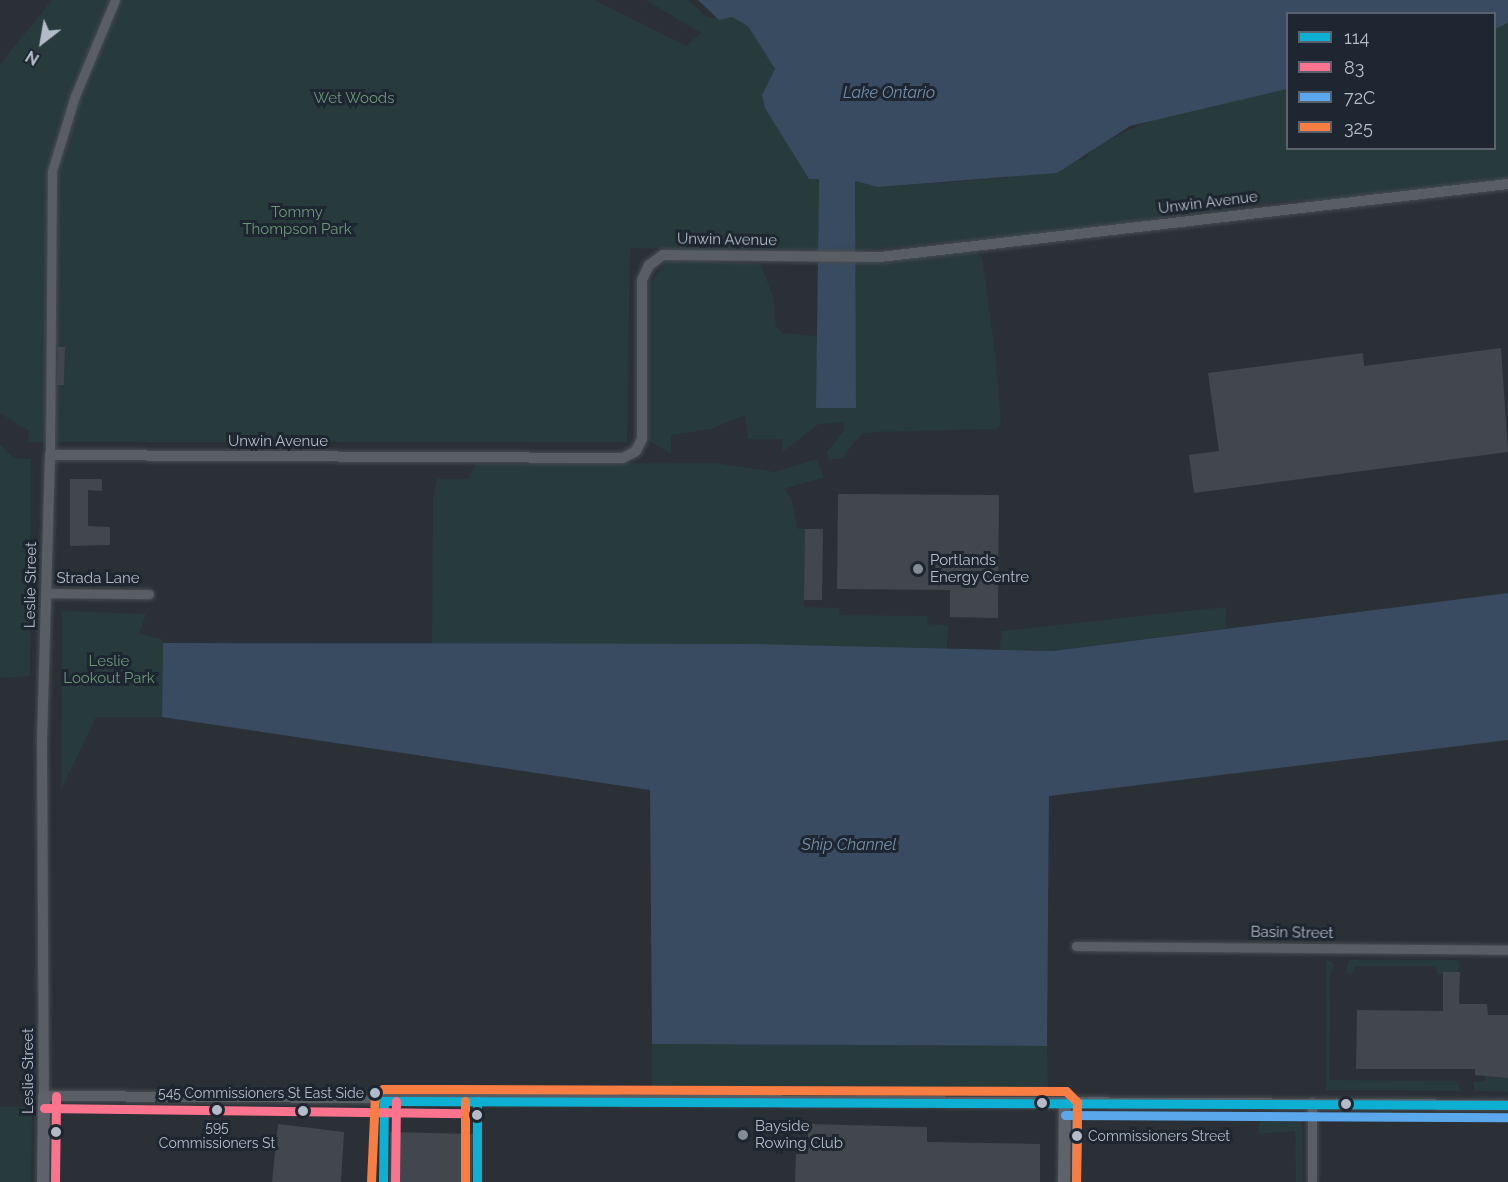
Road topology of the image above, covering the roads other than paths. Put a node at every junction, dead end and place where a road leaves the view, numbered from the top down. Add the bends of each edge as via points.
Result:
1 (115, 0) edge
2 (1508, 184) edge
3 (50, 454) junction
4 (46, 593) junction
5 (149, 594) dead end
6 (1076, 946) dead end
7 (1508, 950) edge
8 (44, 1096) junction
9 (1065, 1102) junction
10 (1312, 1102) junction
11 (1508, 1106) edge
12 (43, 1182) edge
13 (1064, 1182) edge
14 (1312, 1182) edge

1 - 3 street, Leslie Street via 75,96 52,171
2 - 3 street, Unwin Avenue via 856,257 669,253 649,265 642,280 642,439 636,452 623,458
3 - 4 street, Leslie Street
4 - 5 street, Strada Lane
4 - 8 street, Leslie Street
6 - 7 street, Basin Street
8 - 9 street
8 - 12 main road, Leslie Street
9 - 10 street
9 - 13 main road
10 - 11 street
10 - 14 street

